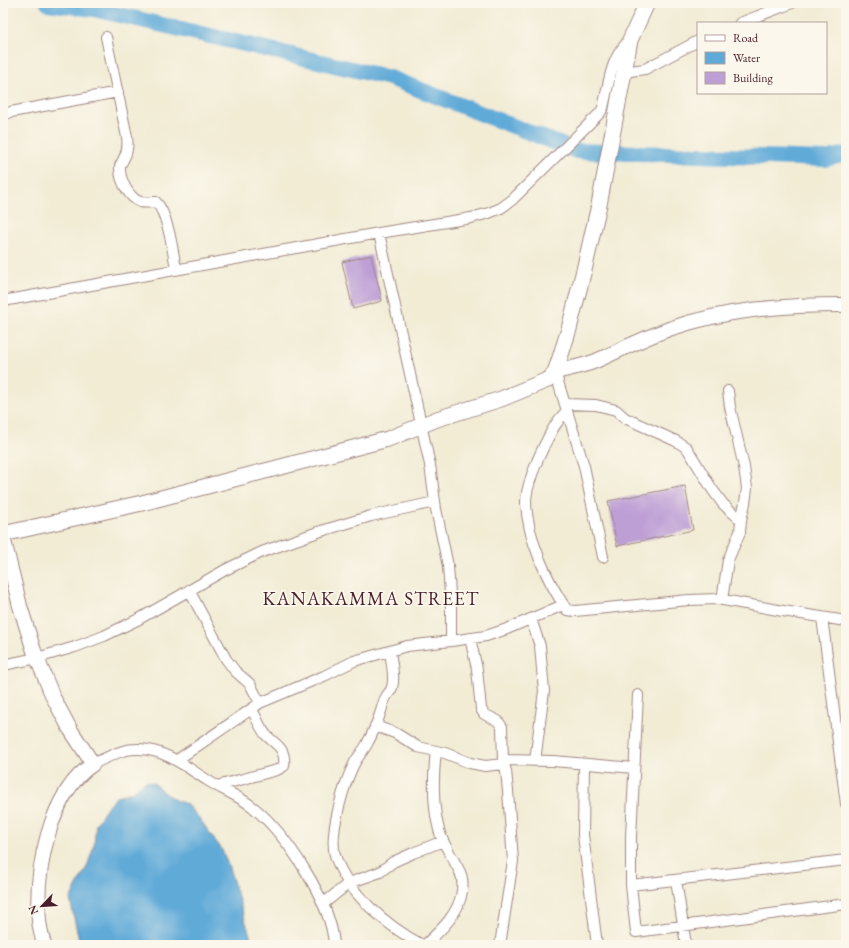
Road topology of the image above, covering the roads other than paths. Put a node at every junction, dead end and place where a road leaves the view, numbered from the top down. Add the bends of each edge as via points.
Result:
1 (635, 3) edge
2 (647, 3) edge
3 (792, 3) edge
4 (743, 22) edge
5 (106, 37) dead end
6 (631, 37) junction
7 (697, 42) edge
8 (622, 79) junction
9 (118, 92) junction
10 (3, 115) edge
11 (379, 233) junction
12 (176, 269) junction
13 (3, 301) edge
14 (846, 305) edge
15 (555, 372) junction
16 (728, 391) dead end
17 (566, 408) junction
18 (422, 426) junction
19 (435, 502) junction
20 (741, 520) junction
21 (3, 536) edge
22 (603, 557) dead end
23 (189, 590) junction
24 (722, 600) junction
25 (563, 605) junction
26 (535, 617) junction
27 (822, 617) junction
28 (846, 621) edge
29 (470, 638) junction
30 (451, 642) junction
31 (390, 651) junction
32 (37, 658) junction
33 (3, 665) edge
34 (638, 695) dead end
35 (256, 706) junction
36 (375, 726) junction
37 (842, 740) edge
38 (436, 751) junction
39 (177, 760) junction
40 (535, 761) junction
41 (503, 762) junction
42 (843, 762) edge
43 (93, 764) junction
44 (584, 764) junction
45 (634, 768) junction
46 (217, 786) junction
47 (846, 804) edge
48 (443, 841) junction
49 (846, 860) edge
50 (676, 880) junction
51 (349, 883) junction
52 (631, 885) junction
53 (323, 904) junction
54 (846, 904) edge
55 (683, 926) junction
56 (44, 945) edge
57 (334, 945) edge
58 (422, 945) edge
59 (425, 945) edge
60 (500, 945) edge
61 (597, 945) edge
62 (686, 945) edge

1 - 6 main road via 631,17
2 - 6 main road
3 - 4 street
5 - 9 street
6 - 8 main road
6 - 11 street via 614,61 600,113 502,208 471,218
7 - 8 street
8 - 15 main road via 598,205 569,329
9 - 10 street
9 - 12 street via 128,148 120,165 120,175 134,198 142,203 156,202 160,206 166,220
11 - 12 street
11 - 18 street
12 - 13 street
14 - 15 main road via 808,305 731,312 698,320 641,340 595,361
15 - 17 street
15 - 18 main road via 550,379 501,399
16 - 20 street via 747,488
17 - 20 street via 579,403 616,410 625,418 687,448 723,504
17 - 22 street via 584,466
17 - 25 street via 541,451 526,500 528,522 540,560
18 - 19 street
18 - 21 main road via 355,448
19 - 23 street via 371,516 311,534 262,552
19 - 30 street via 448,566
20 - 24 street via 740,532 728,560
21 - 32 main road via 20,606
23 - 32 street via 104,636
23 - 35 street via 226,659 250,684
24 - 25 street via 689,600 575,611 567,610
24 - 27 street
25 - 26 street
26 - 29 street via 486,636
26 - 40 street via 544,691
27 - 28 street
27 - 37 street via 826,655
29 - 30 street
29 - 41 street via 477,669 481,709 502,727
30 - 31 street via 422,644
31 - 35 street via 354,661
31 - 36 street via 392,689 386,697
32 - 33 street
32 - 43 main road via 53,697
34 - 45 street
35 - 39 street
35 - 46 street via 266,734 280,747 285,760 284,766
36 - 38 street via 396,733 418,747
36 - 51 street via 368,744 355,763 333,834 335,854 343,876
37 - 42 street
38 - 41 street via 485,766
38 - 48 street via 435,809
39 - 43 street via 156,752 136,749 120,752
39 - 46 street
40 - 41 street
40 - 44 street
41 - 60 street via 506,771 513,862
42 - 47 street
43 - 56 main road via 83,770 70,786 55,811 48,832 39,897 39,922
44 - 45 street
44 - 61 street via 583,835
45 - 52 street
46 - 53 street via 254,808 275,828
48 - 51 street via 393,862 380,872
48 - 59 street via 460,872 463,882 461,900 453,916
49 - 50 street
50 - 52 street
50 - 55 street
51 - 53 street
51 - 58 street via 364,901 390,924
52 - 55 street via 636,932
53 - 57 street
54 - 55 street
55 - 62 street

